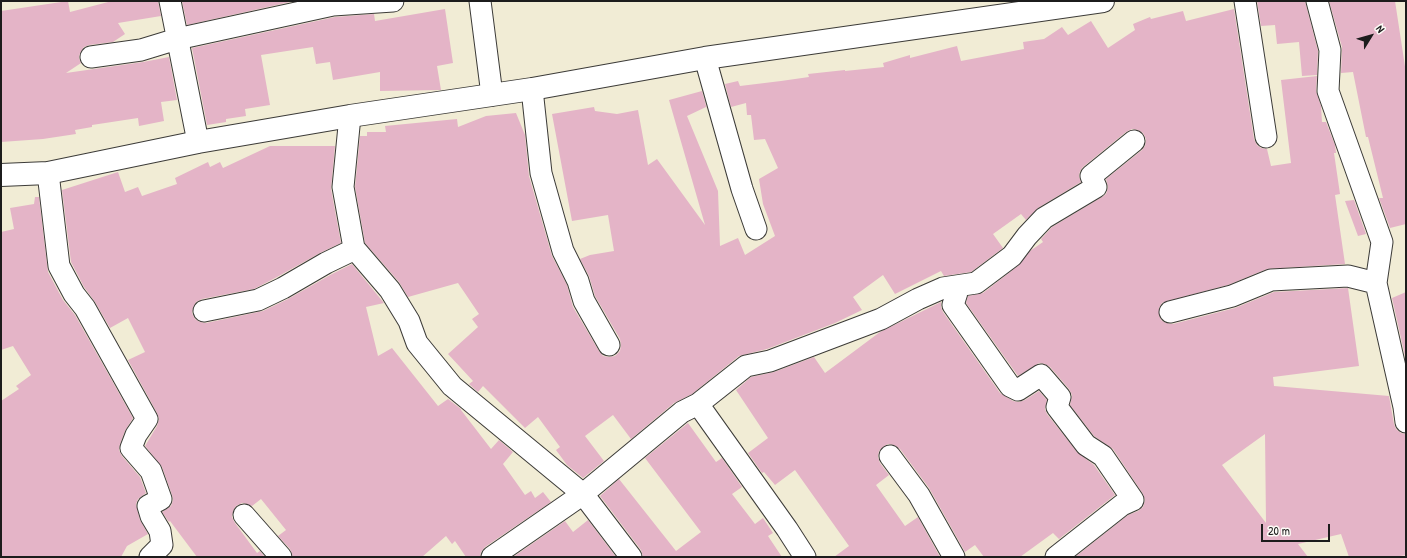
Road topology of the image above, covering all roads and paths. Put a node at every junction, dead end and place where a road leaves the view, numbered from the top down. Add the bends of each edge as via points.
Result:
1 (170, 1) edge
2 (394, 1) edge
3 (480, 1) edge
4 (1103, 1) edge
5 (1245, 1) edge
6 (1317, 1) edge
7 (177, 39) junction
8 (91, 56) dead end
9 (705, 58) junction
10 (532, 89) junction
11 (492, 95) junction
12 (350, 116) junction
13 (1266, 137) dead end
14 (1134, 141) dead end
15 (198, 142) junction
16 (48, 173) junction
17 (1, 175) edge
18 (756, 229) dead end
19 (354, 248) junction
20 (1376, 283) junction
21 (959, 286) junction
22 (204, 311) dead end
23 (1170, 312) dead end
24 (609, 345) dead end
25 (698, 404) junction
26 (1406, 422) edge
27 (890, 456) dead end
28 (583, 494) junction
29 (244, 515) dead end
30 (150, 557) edge
31 (281, 557) edge
32 (492, 557) edge
33 (631, 557) edge
34 (805, 557) edge
35 (954, 557) edge
36 (1056, 557) edge

1 - 7 street
2 - 7 street via 333,4
3 - 11 street
4 - 9 street
5 - 13 street
6 - 20 street via 1330,50 1328,91 1382,242
7 - 8 street via 141,50
7 - 15 street
9 - 10 street
9 - 18 street
10 - 11 street
10 - 24 street via 541,173 563,251 578,281 584,301
11 - 12 street
12 - 15 street
12 - 19 street via 343,187
14 - 21 street via 1091,176 1096,187 1044,218 1012,256 976,283
15 - 16 street
16 - 17 street
16 - 30 street via 59,266 146,419 131,448 151,471 161,498 148,506 160,530 162,546
19 - 22 street via 258,300
19 - 28 street via 390,290 409,321 417,343 452,386
20 - 23 street via 1348,276 1271,280 1232,296
20 - 26 street
21 - 25 street via 943,288 881,319 800,350 770,361 746,366
21 - 36 street via 953,305 1010,386 1018,390 1041,374 1060,397 1057,407 1086,445 1103,456 1133,500 1122,505
25 - 28 street via 682,412
25 - 34 street
27 - 35 street via 920,495
28 - 32 street
28 - 33 street
29 - 31 street

